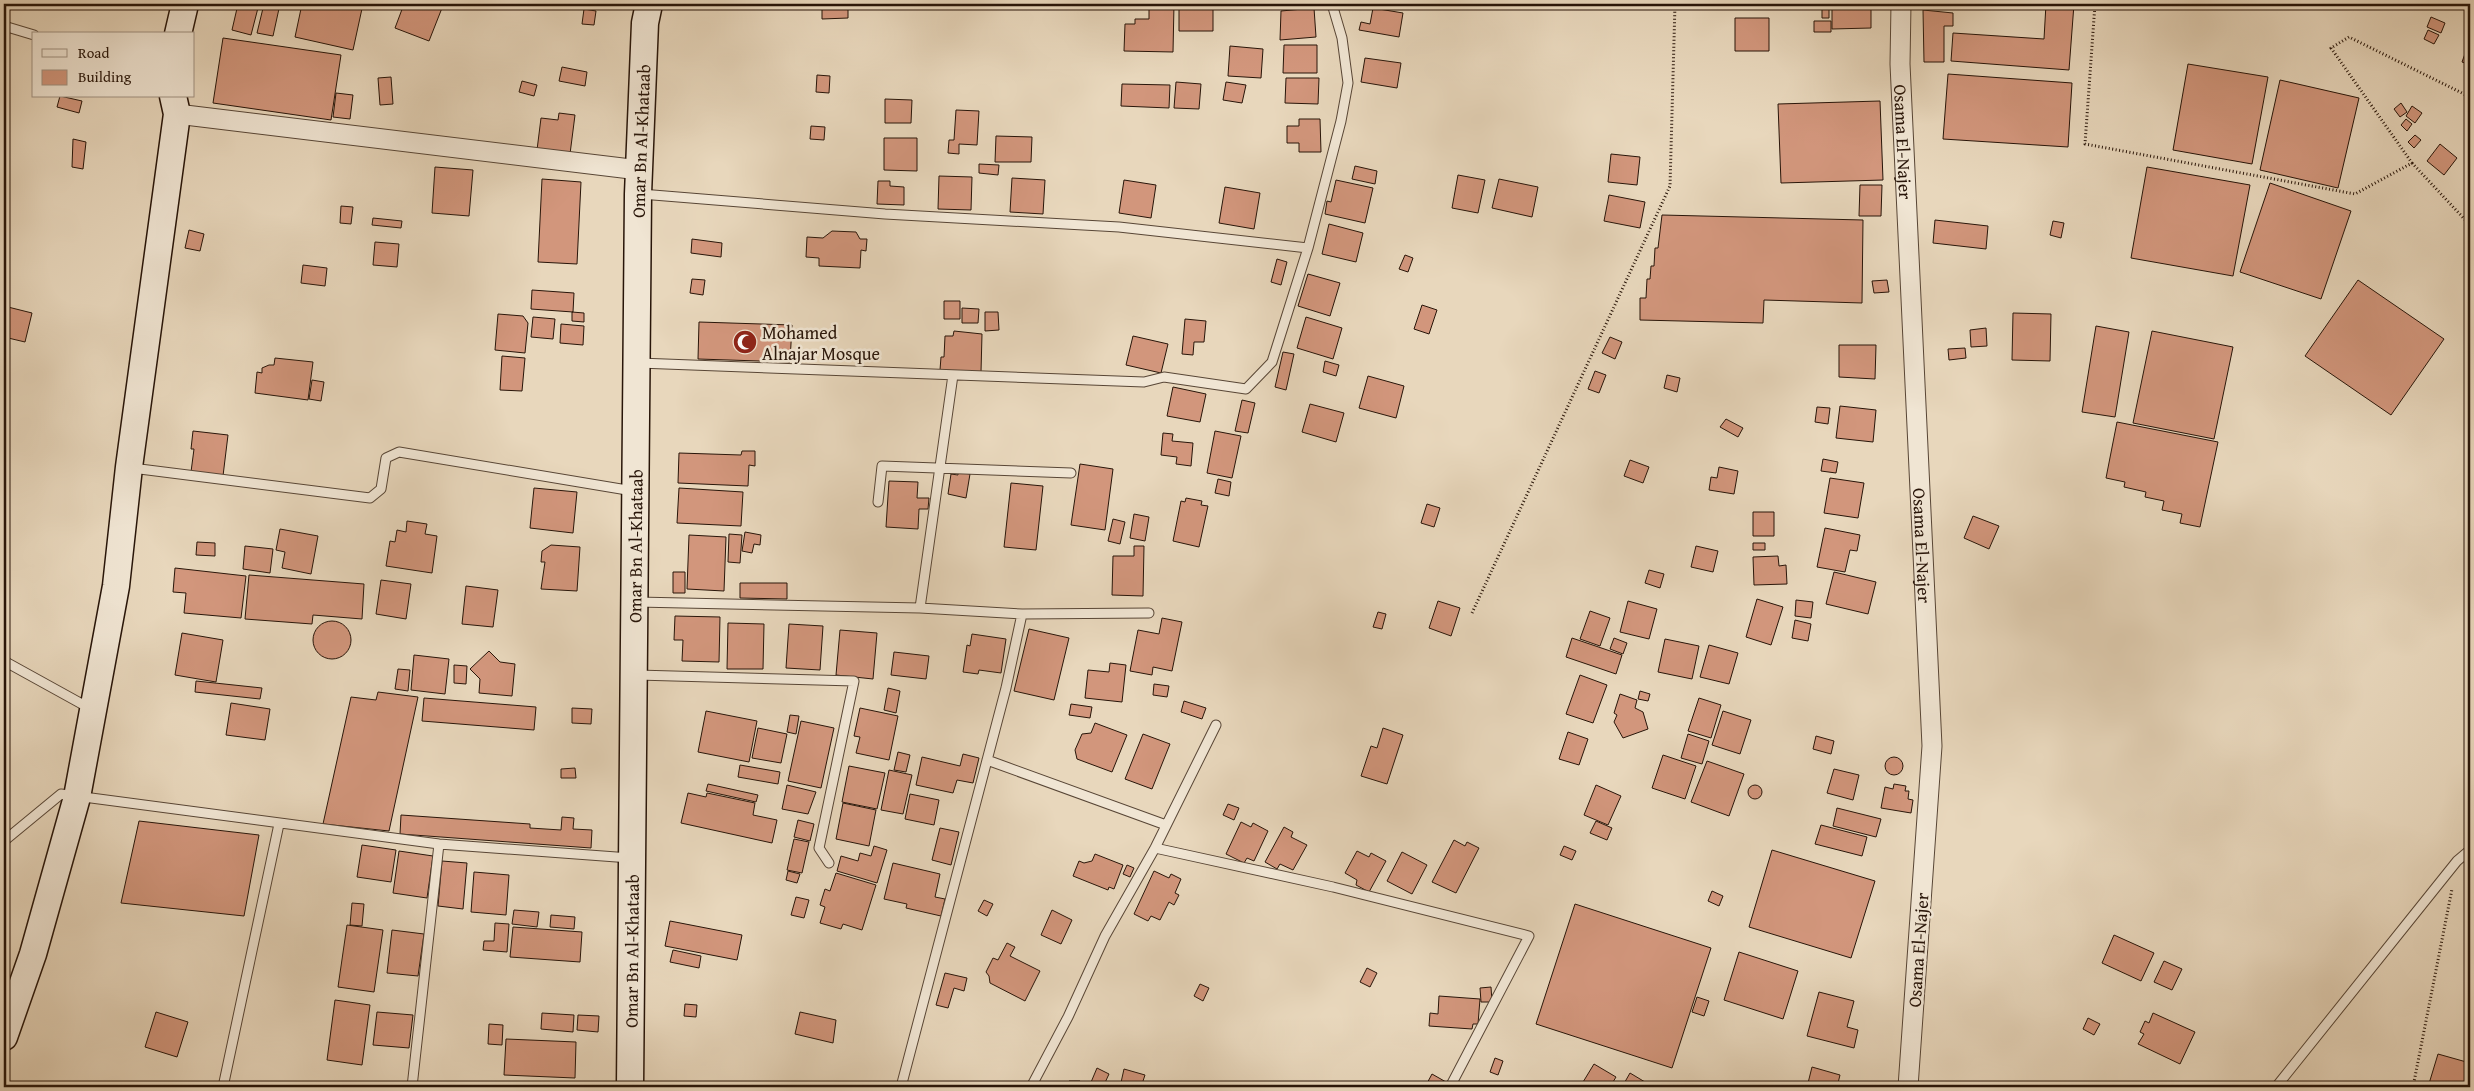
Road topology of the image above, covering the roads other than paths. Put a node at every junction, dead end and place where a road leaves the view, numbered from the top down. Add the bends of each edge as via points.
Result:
1 (185, 4) edge
2 (648, 4) edge
3 (1332, 4) edge
4 (1901, 4) edge
5 (4, 26) edge
6 (178, 32) edge
7 (32, 34) edge
8 (175, 105) edge
9 (639, 182) junction
10 (1308, 248) junction
11 (638, 363) junction
12 (953, 375) junction
13 (129, 467) junction
14 (938, 467) junction
15 (1071, 473) dead end
16 (637, 491) junction
17 (878, 502) dead end
18 (635, 602) junction
19 (920, 608) junction
20 (1149, 613) dead end
21 (1022, 614) junction
22 (4, 662) edge
23 (634, 675) junction
24 (92, 709) junction
25 (1216, 725) dead end
26 (987, 760) junction
27 (77, 797) junction
28 (279, 824) junction
29 (1166, 825) junction
30 (4, 841) edge
31 (439, 844) junction
32 (1155, 848) junction
33 (2470, 850) edge
34 (633, 858) junction
35 (829, 863) dead end
36 (4, 1037) edge
37 (223, 1087) edge
38 (412, 1087) edge
39 (630, 1087) edge
40 (901, 1087) edge
41 (1031, 1087) edge
42 (1450, 1087) edge
43 (1908, 1087) edge
44 (2276, 1087) edge

1 - 6 main road
2 - 9 main road, Omar Bn Al-Khataab
3 - 10 lane via 1342,38 1348,83
4 - 43 street, Osama El-Najer via 1900,64 1932,746
5 - 7 lane
8 - 9 street
8 - 13 main road
9 - 10 lane via 885,214 1119,227
9 - 11 main road, Omar Bn Al-Khataab
10 - 12 lane via 1272,362 1246,389 1164,378 1144,382
11 - 12 lane
11 - 16 main road, Omar Bn Al-Khataab
12 - 14 lane
13 - 16 lane via 370,498 381,489 386,458 399,452
13 - 24 main road via 116,586
14 - 15 lane
14 - 17 lane via 882,466
14 - 19 lane
16 - 18 main road, Omar Bn Al-Khataab
18 - 19 lane
18 - 23 main road, Omar Bn Al-Khataab
19 - 21 lane
20 - 21 lane
21 - 26 lane
22 - 24 lane
23 - 34 main road, Omar Bn Al-Khataab
23 - 35 lane via 854,681 820,848
24 - 27 main road
25 - 29 lane
26 - 29 lane
26 - 40 lane
27 - 28 lane
27 - 30 lane via 61,794
27 - 36 main road via 34,954
28 - 31 lane
28 - 37 lane
29 - 32 lane
31 - 34 lane
31 - 38 lane
32 - 41 lane via 1105,936
32 - 42 lane via 1333,887 1529,936
33 - 44 lane via 2457,861
34 - 39 main road, Omar Bn Al-Khataab

